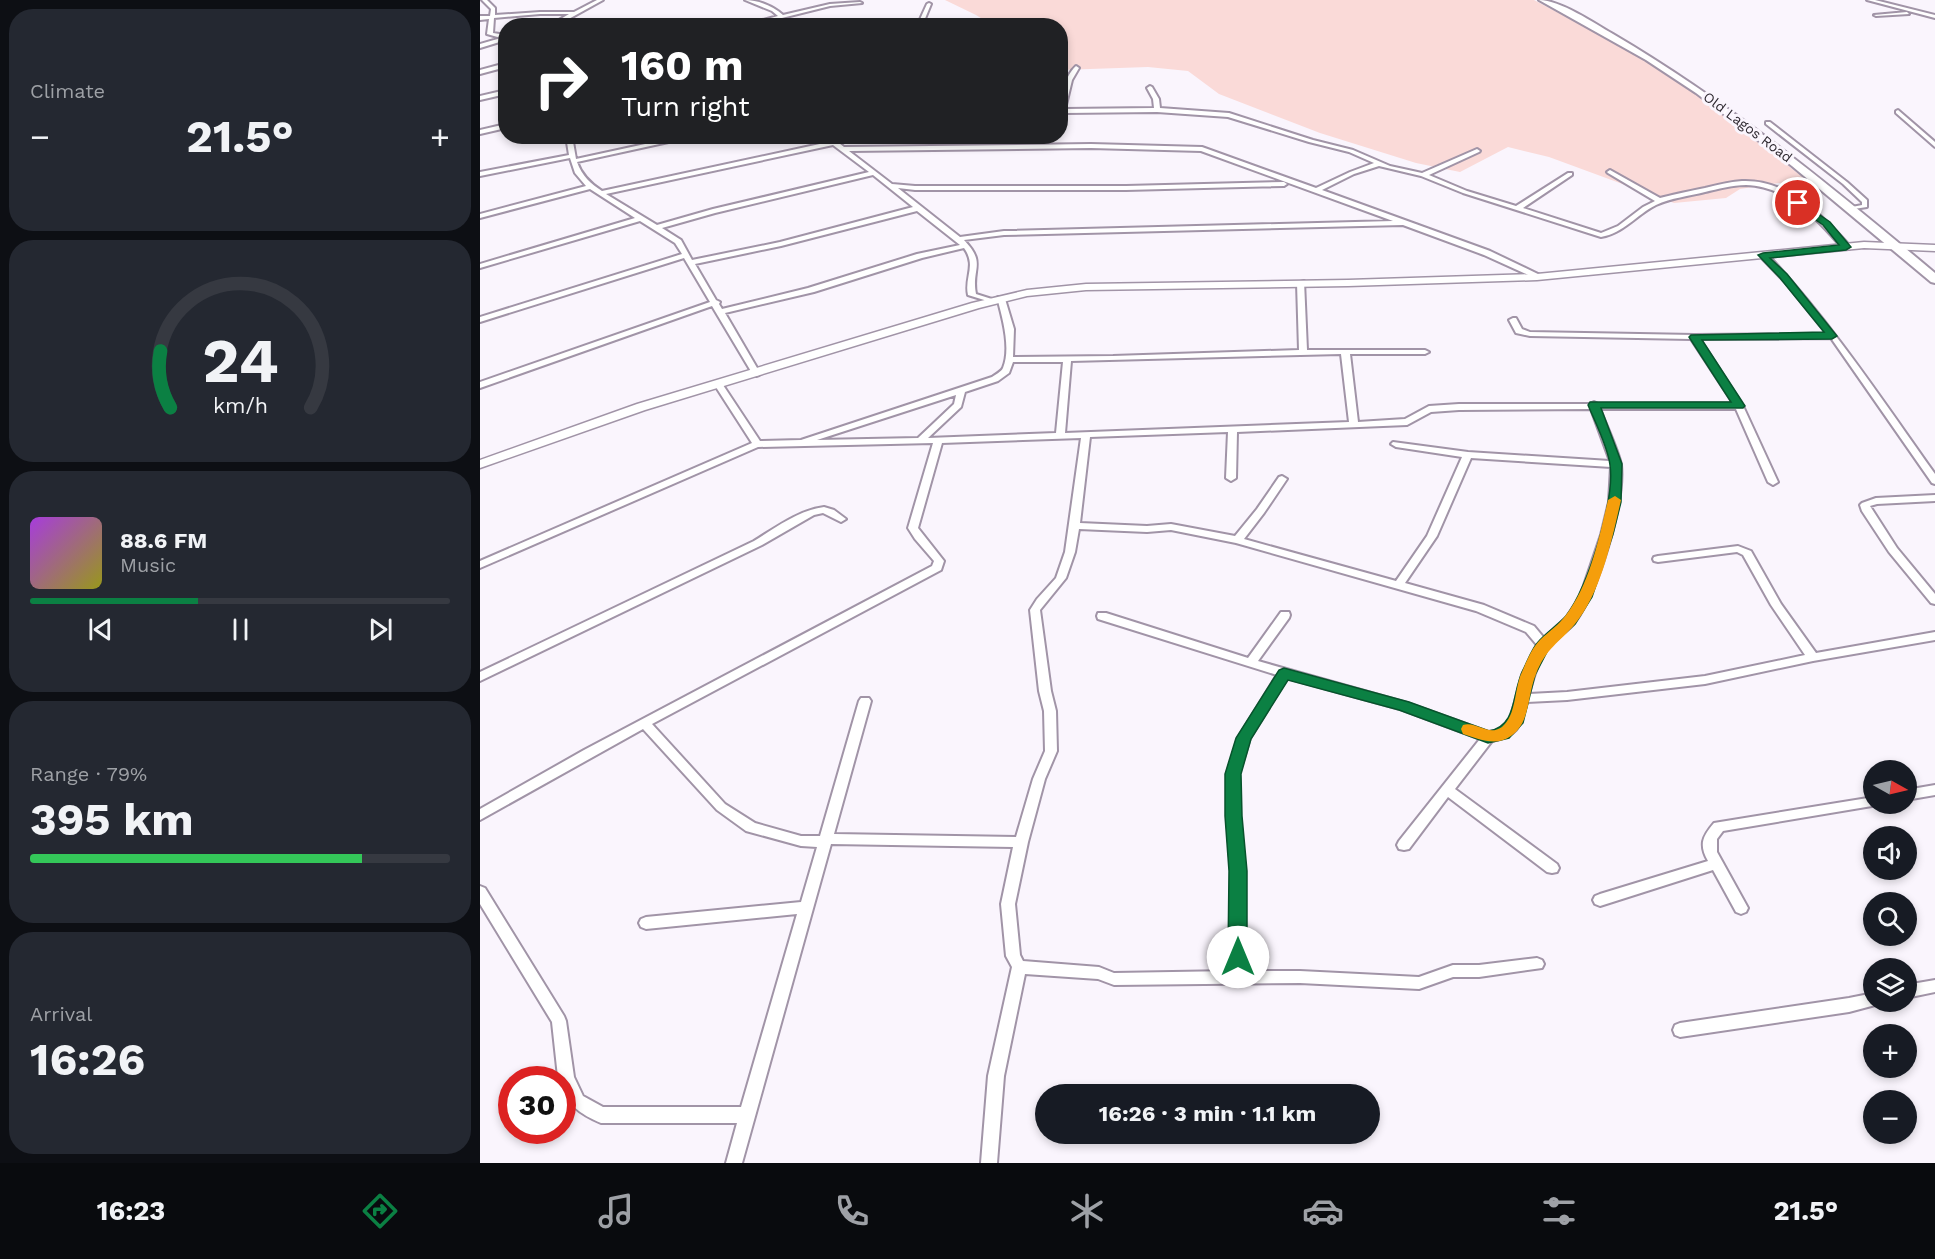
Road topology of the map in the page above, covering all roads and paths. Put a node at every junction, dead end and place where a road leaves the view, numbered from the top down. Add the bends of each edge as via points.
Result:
1 (484, 0) edge
2 (601, 0) edge
3 (747, 0) edge
4 (1543, 0) edge
5 (1869, 0) edge
6 (860, 3) dead end
7 (929, 4) dead end
8 (1916, 12) junction
9 (572, 13) junction
10 (1876, 15) dead end
11 (493, 16) junction
12 (781, 16) junction
13 (1935, 17) edge
14 (480, 18) edge
15 (564, 18) edge
16 (773, 18) edge
17 (923, 18) edge
18 (498, 36) edge
19 (498, 39) edge
20 (480, 44) edge
21 (498, 67) edge
22 (1076, 68) dead end
23 (480, 72) edge
24 (1070, 79) joint
25 (1068, 87) edge
26 (1150, 88) dead end
27 (498, 94) edge
28 (480, 98) edge
29 (1157, 110) junction
30 (1898, 112) dead end
31 (1068, 114) edge
32 (1768, 123) dead end
33 (498, 128) edge
34 (480, 132) edge
35 (570, 144) edge
36 (651, 144) edge
37 (824, 144) edge
38 (836, 144) edge
39 (1059, 144) edge
40 (1935, 145) edge
41 (1060, 147) junction
42 (842, 149) junction
43 (1477, 151) dead end
44 (573, 159) junction
45 (1381, 164) junction
46 (1610, 172) dead end
47 (875, 173) junction
48 (480, 174) edge
49 (1570, 174) dead end
50 (1423, 175) junction
51 (1279, 179) junction
52 (1268, 184) junction
53 (1294, 184) junction
54 (592, 186) junction
55 (893, 186) junction
56 (915, 188) junction
57 (1315, 191) junction
58 (602, 193) junction
59 (902, 193) junction
60 (1659, 201) junction
61 (919, 208) junction
62 (1518, 208) junction
63 (1849, 209) junction
64 (480, 216) edge
65 (641, 218) junction
66 (1408, 223) junction
67 (657, 227) junction
68 (958, 239) junction
69 (965, 246) junction
70 (1895, 246) junction
71 (1846, 247) junction
72 (1935, 248) edge
73 (686, 255) junction
74 (1763, 255) junction
75 (692, 262) junction
76 (480, 266) edge
77 (1537, 277) junction
78 (1935, 279) edge
79 (1301, 283) junction
80 (998, 300) junction
81 (716, 302) junction
82 (721, 312) junction
83 (480, 320) edge
84 (1513, 320) dead end
85 (1832, 336) junction
86 (1694, 337) junction
87 (1345, 351) junction
88 (1303, 352) junction
89 (1425, 352) dead end
90 (1009, 359) junction
91 (1067, 360) junction
92 (756, 373) junction
93 (718, 384) junction
94 (480, 385) edge
95 (961, 391) junction
96 (1594, 405) junction
97 (1739, 406) junction
98 (1354, 424) junction
99 (1233, 429) junction
100 (1060, 434) junction
101 (1084, 434) junction
102 (920, 441) junction
103 (938, 441) junction
104 (756, 444) junction
105 (795, 444) junction
106 (1396, 444) dead end
107 (1468, 454) junction
108 (480, 464) edge
109 (1616, 464) junction
110 (1231, 478) dead end
111 (1282, 479) dead end
112 (1935, 481) edge
113 (1773, 482) dead end
114 (1935, 498) edge
115 (841, 519) dead end
116 (1076, 526) junction
117 (1237, 540) junction
118 (1658, 559) dead end
119 (480, 565) edge
120 (1399, 584) junction
121 (1935, 601) edge
122 (1285, 615) dead end
123 (1102, 616) dead end
124 (1935, 636) edge
125 (1543, 645) junction
126 (1813, 657) junction
127 (1251, 662) junction
128 (1284, 674) junction
129 (480, 677) edge
130 (1522, 698) junction
131 (865, 701) dead end
132 (645, 723) junction
133 (1488, 737) junction
134 (1448, 790) junction
135 (1935, 790) edge
136 (1917, 793) edge
137 (1863, 804) edge
138 (480, 815) edge
139 (827, 839) junction
140 (1021, 842) junction
141 (1404, 845) dead end
142 (1717, 864) junction
143 (1552, 868) dead end
144 (480, 892) edge
145 (1600, 900) dead end
146 (806, 907) junction
147 (1741, 908) dead end
148 (646, 923) dead end
149 (1536, 964) dead end
150 (1019, 968) junction
151 (1238, 978) junction
152 (1935, 986) edge
153 (1917, 990) edge
154 (1863, 1002) edge
155 (1680, 1029) dead end
156 (747, 1115) junction
157 (734, 1163) edge
158 (989, 1163) edge

1 - 11 street via 493,9
2 - 9 street
3 - 12 street
4 - 63 main road, Old Lagos Road via 1616,37 1680,77 1791,159
5 - 8 street
6 - 12 street
7 - 17 street
8 - 10 street
8 - 13 street
9 - 11 street
9 - 15 street
11 - 14 street
11 - 18 street via 489,32
12 - 16 street
19 - 20 street
21 - 23 street
22 - 24 street
24 - 25 street
26 - 29 street
27 - 28 street
29 - 31 street
29 - 45 street via 1228,115 1344,148
30 - 40 street
32 - 63 street via 1865,201 1865,206
33 - 34 street
35 - 44 street
36 - 44 street
37 - 58 street
38 - 42 street
39 - 41 street
41 - 42 street
41 - 51 street via 1202,149
42 - 47 street
43 - 50 street
44 - 48 street
44 - 54 street via 578,175
45 - 50 street
45 - 57 street
46 - 60 street
47 - 55 street
47 - 67 street
49 - 62 street
50 - 62 street
51 - 52 street
51 - 53 street
52 - 53 street
52 - 56 street
53 - 57 street
54 - 58 street
54 - 64 street
55 - 56 street
55 - 59 street
56 - 59 street
57 - 66 street
58 - 65 street
59 - 61 street
60 - 62 street via 1608,235
60 - 71 street via 1734,184 1773,188 1827,224
61 - 68 street
61 - 75 street via 781,244
63 - 70 main road, Old Lagos Road
65 - 67 street
65 - 76 street
66 - 68 street via 1004,233
66 - 77 street
67 - 73 street via 678,242
68 - 69 street
69 - 80 street via 975,263 972,295
69 - 82 street
70 - 71 street
70 - 72 street
70 - 78 main road, Old Lagos Road
71 - 74 street
73 - 75 street
73 - 83 street
74 - 77 street
74 - 85 street
75 - 81 street
77 - 79 street
79 - 80 street via 1086,287
79 - 88 street
80 - 90 street via 1010,328
80 - 92 street
81 - 82 street
81 - 94 street
82 - 92 street
84 - 86 street via 1519,331 1530,334
85 - 86 street
85 - 112 street
86 - 97 street
87 - 88 street
87 - 89 street
87 - 98 street
88 - 91 street
90 - 91 street
90 - 95 street via 1006,371 995,379
91 - 100 street
92 - 93 street
93 - 104 street
93 - 108 street
95 - 102 street via 958,405
95 - 105 street
96 - 97 street
96 - 98 street via 1429,410 1407,422
96 - 109 street
97 - 113 street
98 - 99 street
99 - 101 street
99 - 110 street
100 - 101 street
100 - 103 street
101 - 116 street via 1086,455
102 - 103 street
102 - 105 street
103 - 132 street via 913,528 939,561 937,568
104 - 105 street
104 - 119 street
106 - 107 street
107 - 109 street
107 - 120 street via 1432,536
109 - 125 street via 1614,502 1585,597 1570,621
111 - 117 street
114 - 121 street via 1865,505 1893,550
115 - 129 street via 824,510 817,511
116 - 117 street via 1178,527
116 - 140 street via 1061,578 1035,610 1050,711 1051,751
117 - 120 street
118 - 126 street via 1738,549 1747,553 1776,605
120 - 125 street via 1509,619 1530,629
122 - 127 street
123 - 127 street
124 - 126 street
125 - 130 street
126 - 130 street via 1705,680
127 - 128 street
128 - 133 street via 1403,706
128 - 151 street via 1244,738 1233,774
130 - 133 street via 1515,723 1504,734
131 - 139 street
132 - 138 street
132 - 139 street via 721,807 751,827 801,841
133 - 134 street
134 - 141 street
134 - 143 street
135 - 136 street
137 - 142 street via 1719,827 1710,837 1710,852
139 - 140 street
139 - 146 street
140 - 150 street via 1008,904 1013,956
142 - 145 street
142 - 147 street
144 - 156 street via 559,1021 566,1077 577,1101 601,1115
146 - 148 street
146 - 156 street
149 - 151 street via 1453,971 1419,983
150 - 151 street via 1081,971 1114,979
150 - 158 street via 996,1076
152 - 153 street
154 - 155 street
156 - 157 street

